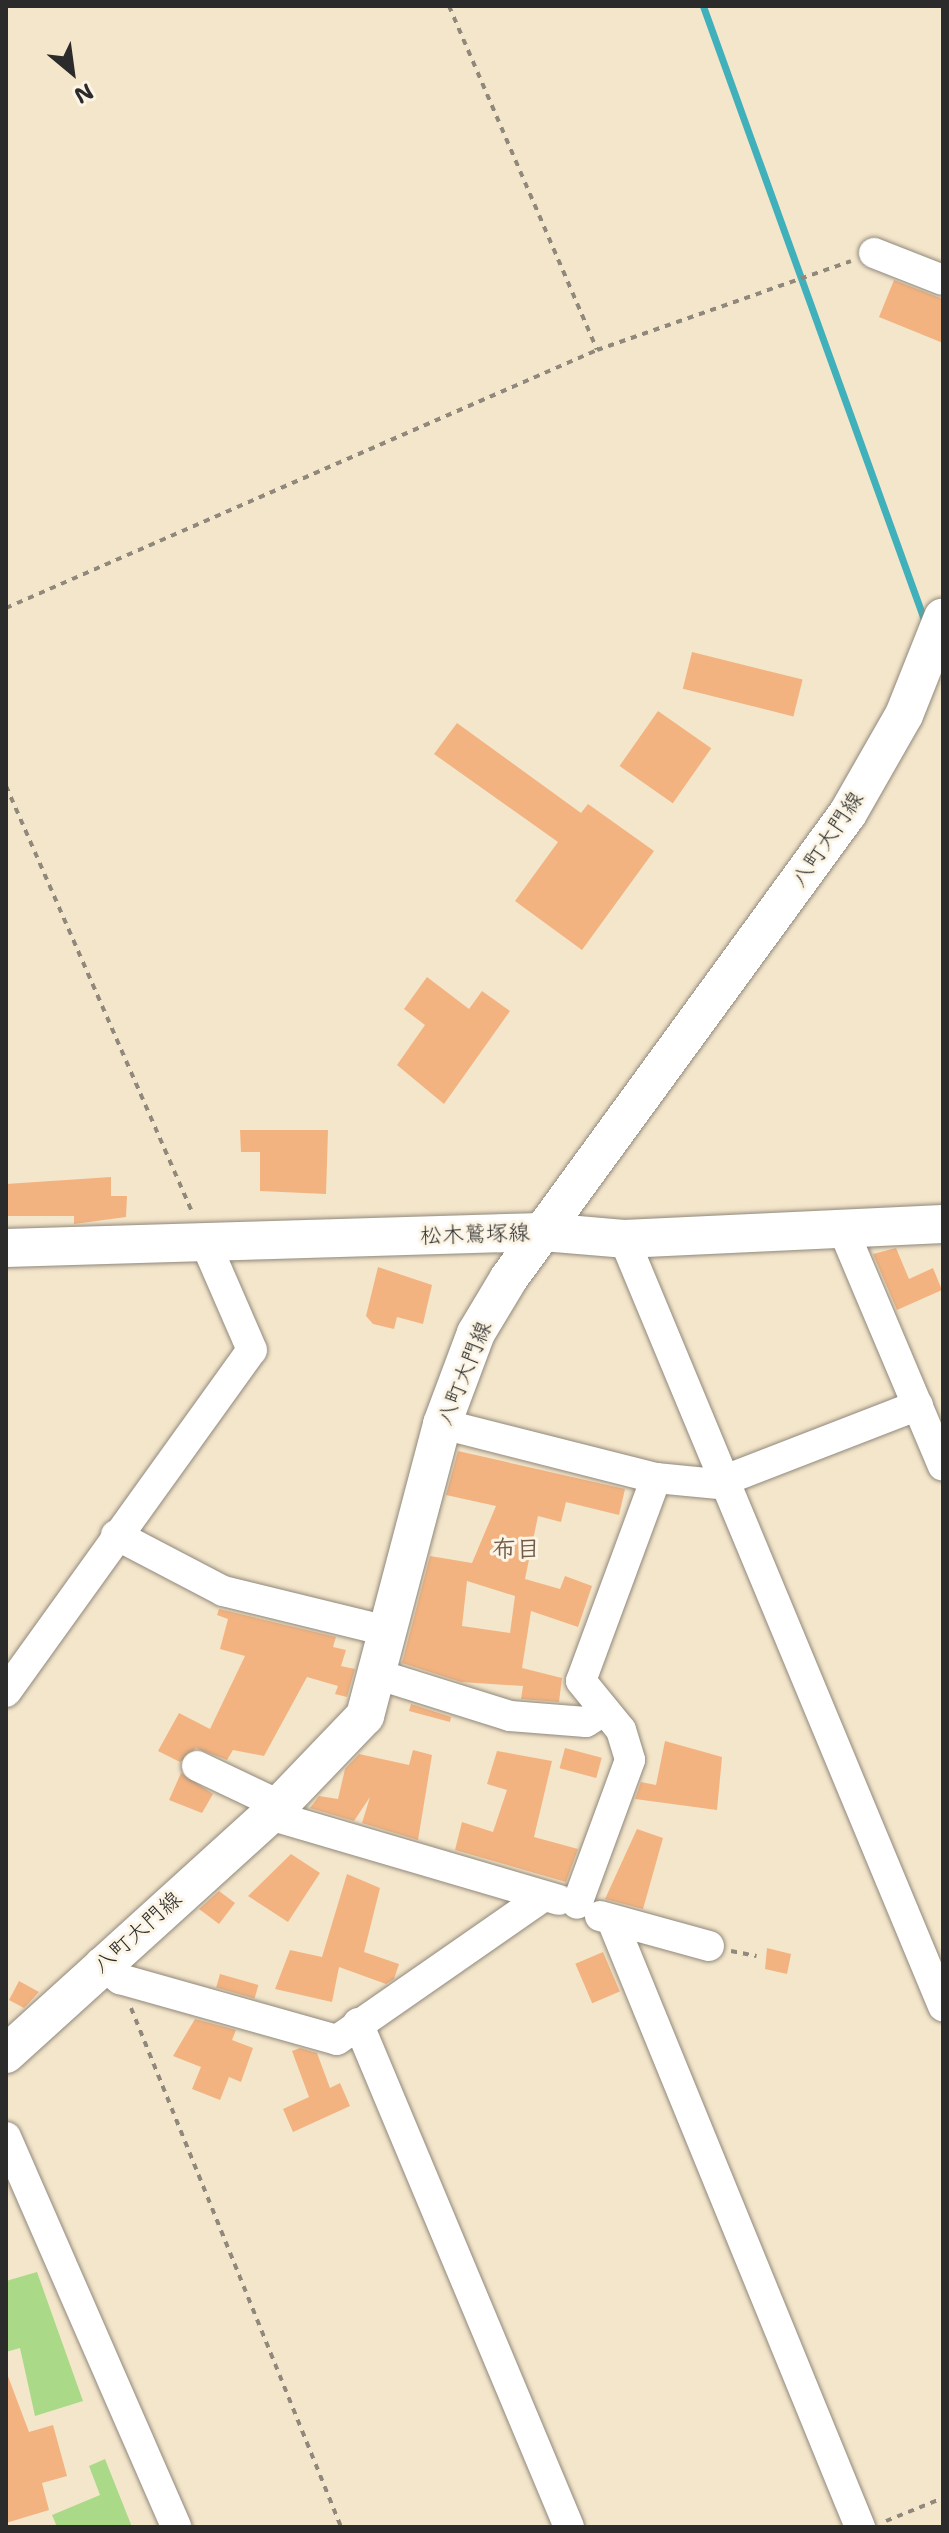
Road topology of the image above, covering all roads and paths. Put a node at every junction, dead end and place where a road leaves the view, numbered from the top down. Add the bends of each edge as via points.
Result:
1 (449, 6) edge
2 (874, 253) joint
3 (943, 280) edge
4 (597, 350) junction
5 (6, 608) edge
6 (943, 617) edge
7 (6, 786) edge
8 (943, 1224) edge
9 (842, 1227) junction
10 (543, 1232) junction
11 (624, 1239) junction
12 (205, 1242) junction
13 (6, 1248) edge
14 (918, 1405) junction
15 (442, 1424) junction
16 (943, 1466) edge
17 (656, 1478) junction
18 (726, 1482) junction
19 (116, 1535) junction
20 (387, 1631) junction
21 (376, 1674) junction
22 (6, 1692) edge
23 (605, 1710) junction
24 (197, 1766) dead end
25 (275, 1810) junction
26 (543, 1897) junction
27 (577, 1904) junction
28 (613, 1923) junction
29 (709, 1946) dead end
30 (110, 1971) junction
31 (943, 2006) edge
32 (358, 2023) junction
33 (6, 2054) edge
34 (6, 2137) edge
35 (943, 2498) edge
36 (176, 2527) edge
37 (341, 2527) edge
38 (569, 2527) edge
39 (860, 2527) edge
40 (871, 2527) edge

1 - 4 path
2 - 3 street
2 - 4 path
4 - 5 path
6 - 10 main road, 八町大門線 via 904,715 848,813
7 - 12 path
8 - 9 main road, 松木鷲塚線
9 - 11 main road, 松木鷲塚線
9 - 14 street
10 - 11 main road, 松木鷲塚線
10 - 12 main road, 松木鷲塚線
10 - 15 main road, 八町大門線 via 476,1333
11 - 18 street
12 - 13 main road, 松木鷲塚線
12 - 19 street via 252,1350
14 - 16 street
14 - 18 street
15 - 17 street
15 - 20 main road, 八町大門線
17 - 18 street
17 - 23 street via 581,1681
18 - 31 street
19 - 20 street via 223,1591
19 - 22 street
20 - 21 main road, 八町大門線
21 - 23 street via 510,1716 586,1722
21 - 25 main road, 八町大門線 via 365,1716
23 - 27 street via 630,1760
24 - 25 street
25 - 26 street
25 - 30 main road, 八町大門線
26 - 27 street
26 - 32 street
27 - 28 street
28 - 29 street
28 - 39 street
30 - 32 street via 337,2040
30 - 33 main road, 八町大門線
30 - 37 path
32 - 38 street
34 - 36 street
35 - 40 path

